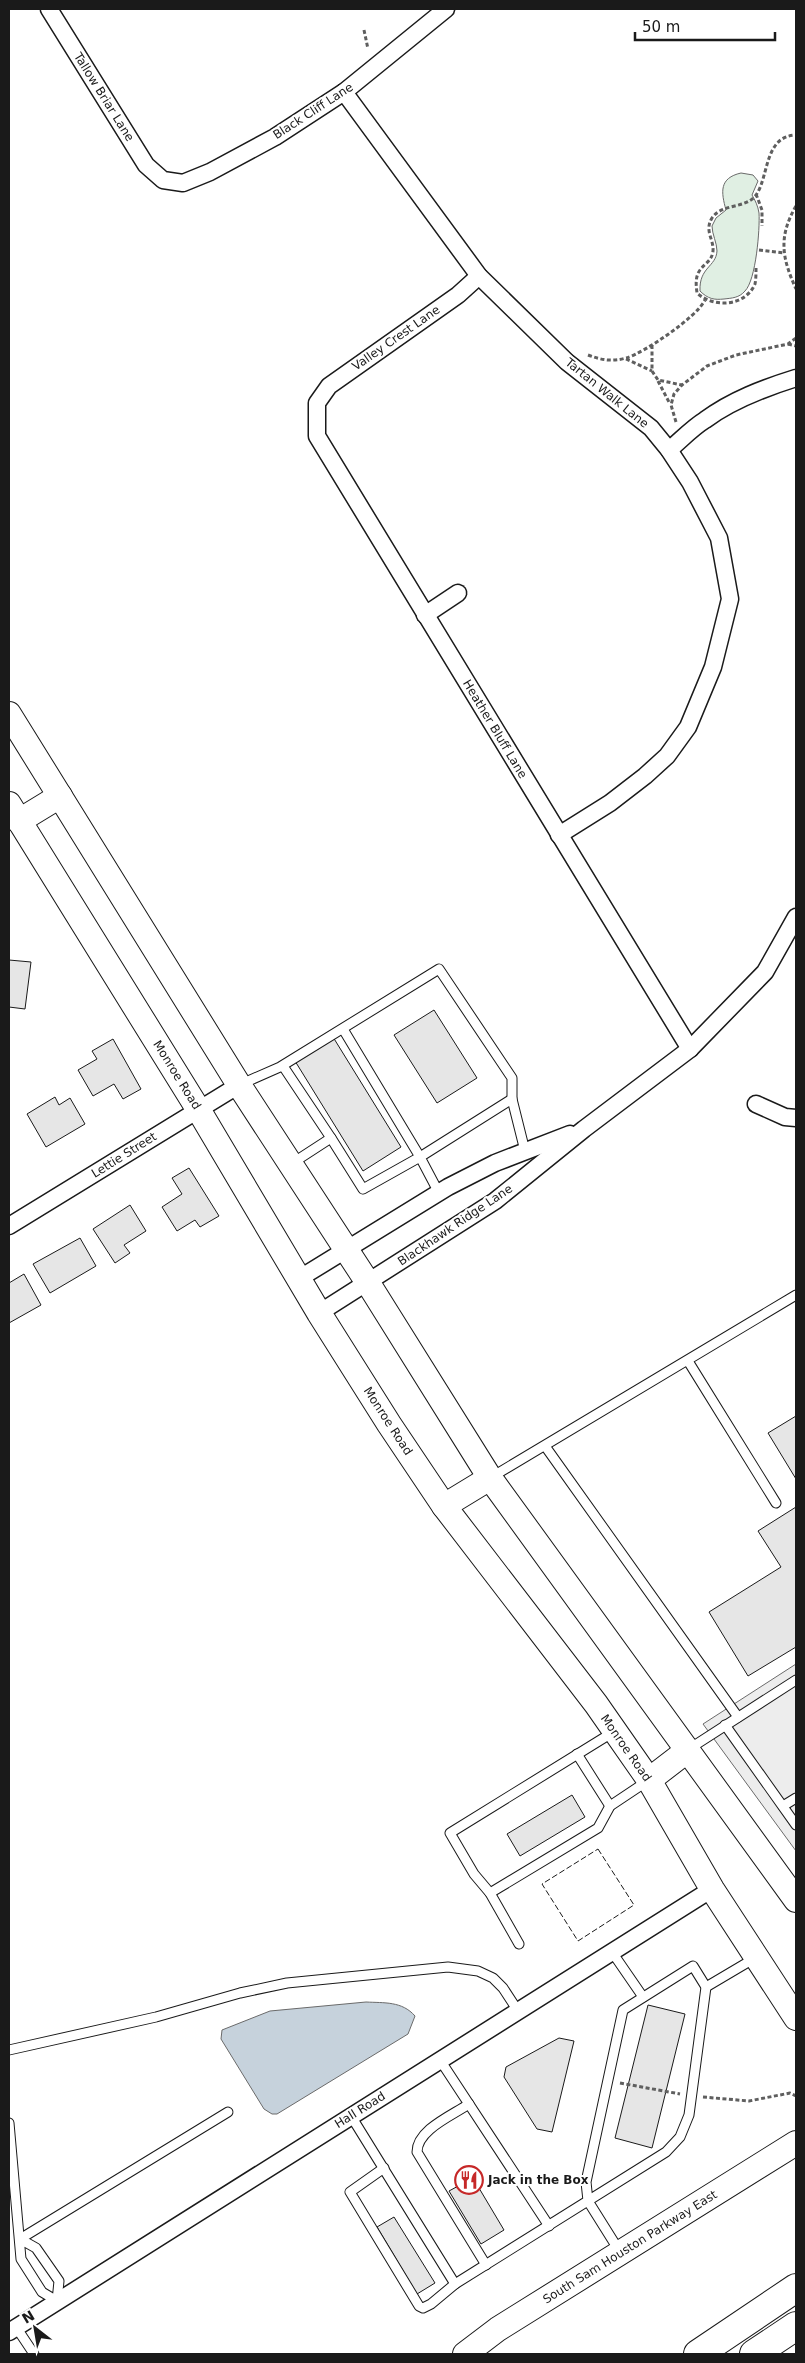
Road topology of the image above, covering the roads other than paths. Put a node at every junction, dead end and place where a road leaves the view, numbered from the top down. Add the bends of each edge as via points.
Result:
1 (49, 9) edge
2 (446, 9) edge
3 (344, 92) junction
4 (163, 180) joint
5 (478, 276) junction
6 (796, 378) edge
7 (317, 403) joint
8 (669, 450) junction
9 (458, 593) dead end
10 (425, 614) junction
11 (9, 714) edge
12 (60, 796) junction
13 (14, 812) edge
14 (559, 835) junction
15 (796, 917) edge
16 (343, 1029) junction
17 (690, 1049) junction
18 (283, 1066) junction
19 (239, 1085) junction
20 (512, 1099) junction
21 (756, 1104) dead end
22 (198, 1109) junction
23 (796, 1118) edge
24 (584, 1128) junction
25 (331, 1138) junction
26 (525, 1151) junction
27 (420, 1157) junction
28 (291, 1164) junction
29 (439, 1193) junction
30 (9, 1226) edge
31 (346, 1249) junction
32 (300, 1278) junction
33 (368, 1283) junction
34 (796, 1295) edge
35 (320, 1313) junction
36 (688, 1361) junction
37 (545, 1446) junction
38 (490, 1478) junction
39 (776, 1504) dead end
40 (444, 1506) junction
41 (796, 1680) edge
42 (738, 1717) junction
43 (725, 1725) junction
44 (615, 1731) junction
45 (688, 1750) junction
46 (578, 1754) junction
47 (649, 1780) junction
48 (796, 1798) edge
49 (610, 1806) junction
50 (783, 1806) junction
51 (796, 1825) edge
52 (712, 1889) junction
53 (490, 1893) junction
54 (796, 1900) edge
55 (518, 1944) dead end
56 (612, 1952) junction
57 (756, 1957) junction
58 (706, 1987) junction
59 (643, 1997) junction
60 (518, 2011) junction
61 (796, 2018) edge
62 (9, 2050) edge
63 (440, 2060) junction
64 (469, 2104) junction
65 (228, 2112) dead end
66 (351, 2116) junction
67 (9, 2123) edge
68 (795, 2145) edge
69 (384, 2168) junction
70 (588, 2201) junction
71 (549, 2226) junction
72 (20, 2239) junction
73 (621, 2252) junction
74 (486, 2265) junction
75 (455, 2284) junction
76 (796, 2288) edge
77 (58, 2301) junction
78 (796, 2326) edge
79 (12, 2329) edge
80 (34, 2354) edge
81 (465, 2354) edge
82 (698, 2354) edge
83 (754, 2354) edge

1 - 4 street, Tallow Briar Lane via 146,165
2 - 3 street, Black Cliff Lane
3 - 4 street, Black Cliff Lane via 275,137 210,172 183,183
3 - 5 street, Tartan Walk Lane
5 - 7 street, Valley Crest Lane via 458,296 329,386
5 - 8 street, Tartan Walk Lane via 567,362 651,428
6 - 8 street via 732,403 704,420
7 - 10 street, Heather Bluff Lane via 317,436
8 - 14 street, Tartan Walk Lane via 719,538 730,599 713,668 688,726 667,756 610,802
9 - 10 street
10 - 14 street, Heather Bluff Lane
11 - 12 main road
12 - 13 main road
12 - 19 main road
13 - 22 main road, Monroe Road
14 - 17 street, Heather Bluff Lane
15 - 17 street, Blackhawk Ridge Lane via 764,972
16 - 18 lane
16 - 20 lane via 439,969 512,1078
16 - 27 lane
17 - 24 street, Blackhawk Ridge Lane
18 - 19 lane
18 - 25 lane
19 - 22 street, Lettie Street
19 - 28 main road
20 - 26 lane
20 - 27 lane
21 - 23 street
22 - 30 street, Lettie Street
22 - 32 main road, Monroe Road
24 - 26 street, Blackhawk Ridge Lane
24 - 33 street, Blackhawk Ridge Lane via 495,1201
25 - 27 lane via 363,1189
25 - 28 lane
26 - 29 street, Blackhawk Ridge Lane
27 - 29 lane
28 - 31 main road
29 - 31 street, Blackhawk Ridge Lane
31 - 32 street, Blackhawk Ridge Lane
31 - 33 main road
32 - 35 main road, Monroe Road
33 - 35 street, Blackhawk Ridge Lane
33 - 38 main road
34 - 36 lane
35 - 40 main road, Monroe Road
36 - 37 lane
36 - 39 lane
37 - 38 lane
37 - 42 lane
38 - 40 main road
38 - 45 main road
40 - 44 main road, Monroe Road
41 - 42 lane
42 - 43 lane
43 - 45 lane
43 - 50 lane
44 - 46 lane
44 - 47 main road, Monroe Road
45 - 47 main road
45 - 54 main road
46 - 49 lane
46 - 53 lane via 450,1833 474,1874
47 - 49 lane
47 - 52 main road, Monroe Road
48 - 50 lane
49 - 53 lane via 598,1828
50 - 51 lane
52 - 56 street, Hall Road
52 - 57 main road, Monroe Road
53 - 55 lane
56 - 59 lane
56 - 60 street, Hall Road
57 - 58 lane
57 - 61 main road, Monroe Road
58 - 59 lane via 693,1966
58 - 70 lane via 689,2115 680,2137 666,2152
59 - 70 lane via 623,2010 586,2182
60 - 62 lane via 493,1978 478,1971 448,1968 287,1983
60 - 63 street, Hall Road
63 - 64 lane
63 - 66 street, Hall Road
64 - 71 lane
64 - 74 lane via 423,2135 417,2143 417,2152
65 - 72 lane
66 - 69 lane
66 - 77 street, Hall Road
67 - 72 lane
68 - 73 main road, South Sam Houston Parkway East
69 - 75 lane
69 - 75 lane via 350,2192 419,2306 423,2308 431,2304
70 - 71 lane
70 - 73 lane
71 - 74 lane
72 - 77 lane via 21,2259 42,2292
72 - 77 lane via 36,2248 59,2282
73 - 81 main road, South Sam Houston Parkway East via 498,2328
74 - 75 lane
76 - 82 highway
77 - 79 street, Hall Road
78 - 83 highway
79 - 80 lane

